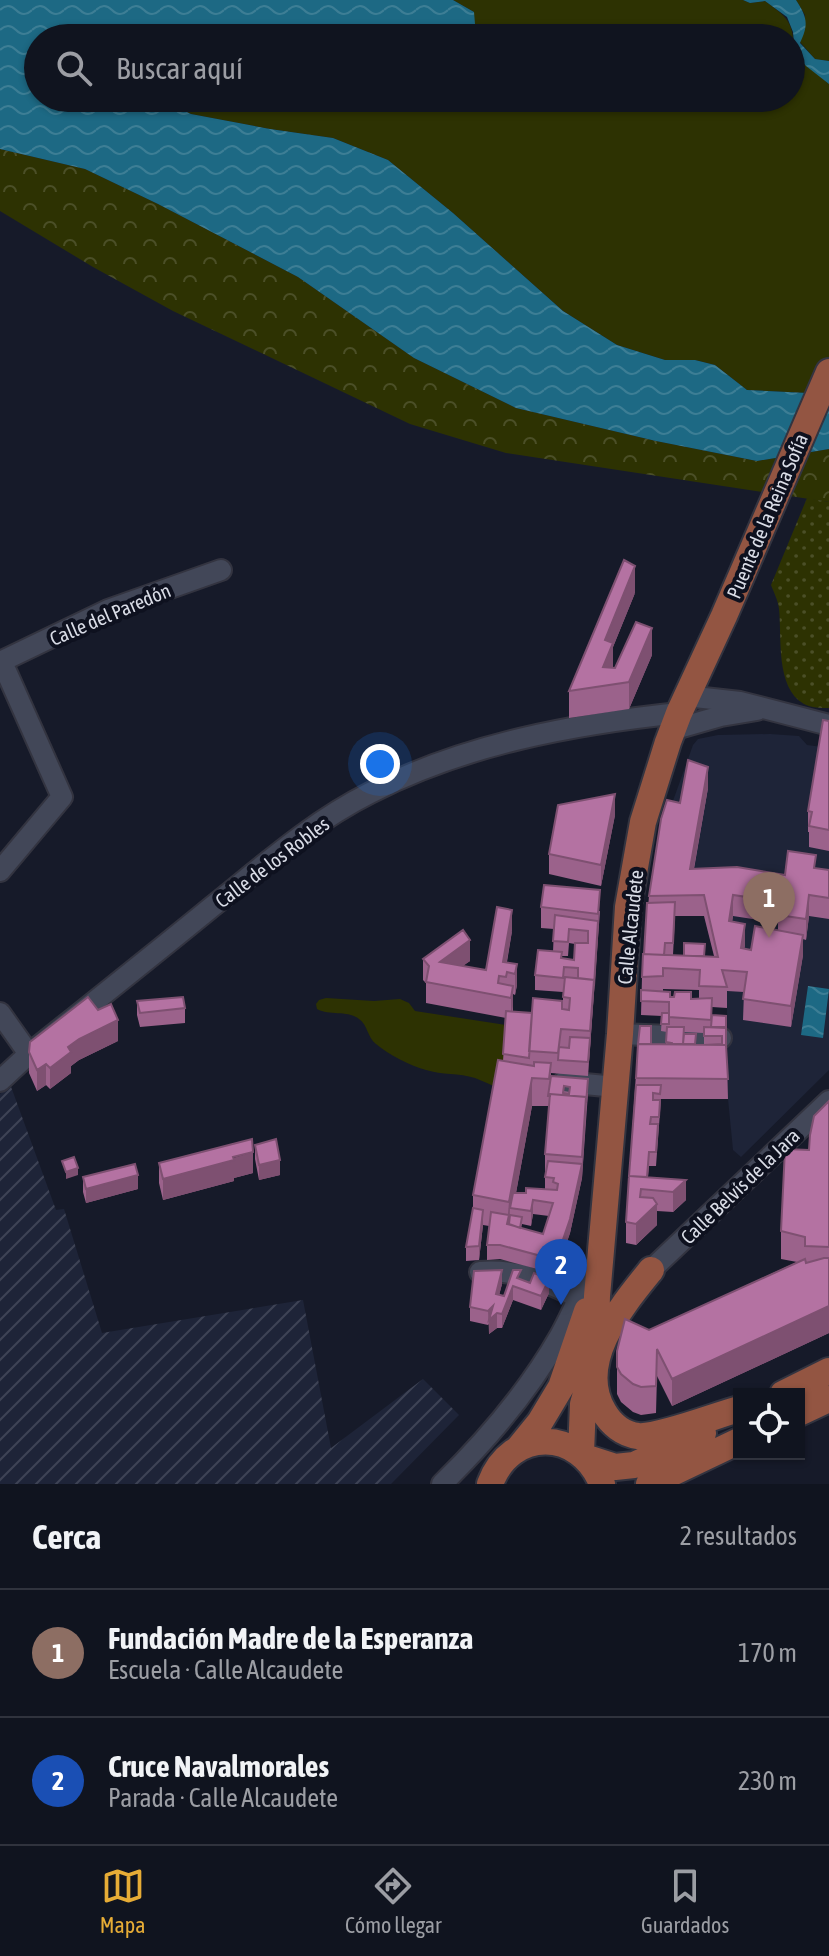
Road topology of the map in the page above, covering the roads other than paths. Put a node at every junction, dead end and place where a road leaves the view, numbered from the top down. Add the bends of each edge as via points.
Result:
1 (829, 372) edge
2 (221, 570) dead end
3 (724, 616) joint
4 (1, 662) edge
5 (765, 709) junction
6 (636, 718) junction
7 (676, 720) junction
8 (829, 725) edge
9 (0, 871) edge
10 (0, 1013) edge
11 (620, 1034) junction
12 (721, 1038) edge
13 (29, 1054) junction
14 (545, 1080) edge
15 (0, 1081) edge
16 (616, 1087) junction
17 (829, 1101) edge
18 (601, 1251) junction
19 (651, 1270) junction
20 (480, 1272) edge
21 (588, 1297) junction
22 (595, 1362) junction
23 (829, 1371) edge
24 (795, 1388) edge
25 (829, 1399) edge
26 (805, 1410) edge
27 (733, 1411) edge
28 (733, 1419) edge
29 (733, 1444) edge
30 (518, 1449) junction
31 (584, 1456) junction
32 (442, 1484) edge
33 (490, 1484) edge
34 (602, 1484) edge
35 (649, 1484) edge

1 - 3 main road, Puente de la Reina Sofía
2 - 4 street, Calle del Paredón via 108,610
3 - 7 main road, Calle Alcaudete
4 - 9 street via 62,797
5 - 7 street
5 - 7 street via 740,702
5 - 8 street
6 - 7 street
6 - 7 street, Calle de los Robles
6 - 13 street, Calle de los Robles via 481,749 370,793 305,832
7 - 11 main road, Calle Alcaudete via 643,822 628,907
10 - 13 street
11 - 12 street
11 - 16 main road, Calle Alcaudete
13 - 15 street, Calle de los Robles
14 - 16 street
16 - 18 main road, Calle Alcaudete
17 - 19 street, Calle Belvís de la Jara
18 - 19 main road via 618,1272
18 - 21 main road, Calle Alcaudete
19 - 21 main road
19 - 22 main road via 612,1323
20 - 21 street via 526,1275
21 - 22 main road, Calle Alcaudete
21 - 30 main road, Calle Alcaudete via 561,1387
21 - 32 street, Calle Alcaudete via 506,1416
22 - 27 main road via 598,1403 624,1432 639,1436
22 - 31 main road, Calle Alcaudete via 583,1404
23 - 24 main road
25 - 26 main road
28 - 31 main road via 634,1465 615,1467
29 - 35 main road
30 - 31 main road via 556,1443
30 - 33 main road, Calle Alcaudete via 506,1457
31 - 34 main road

